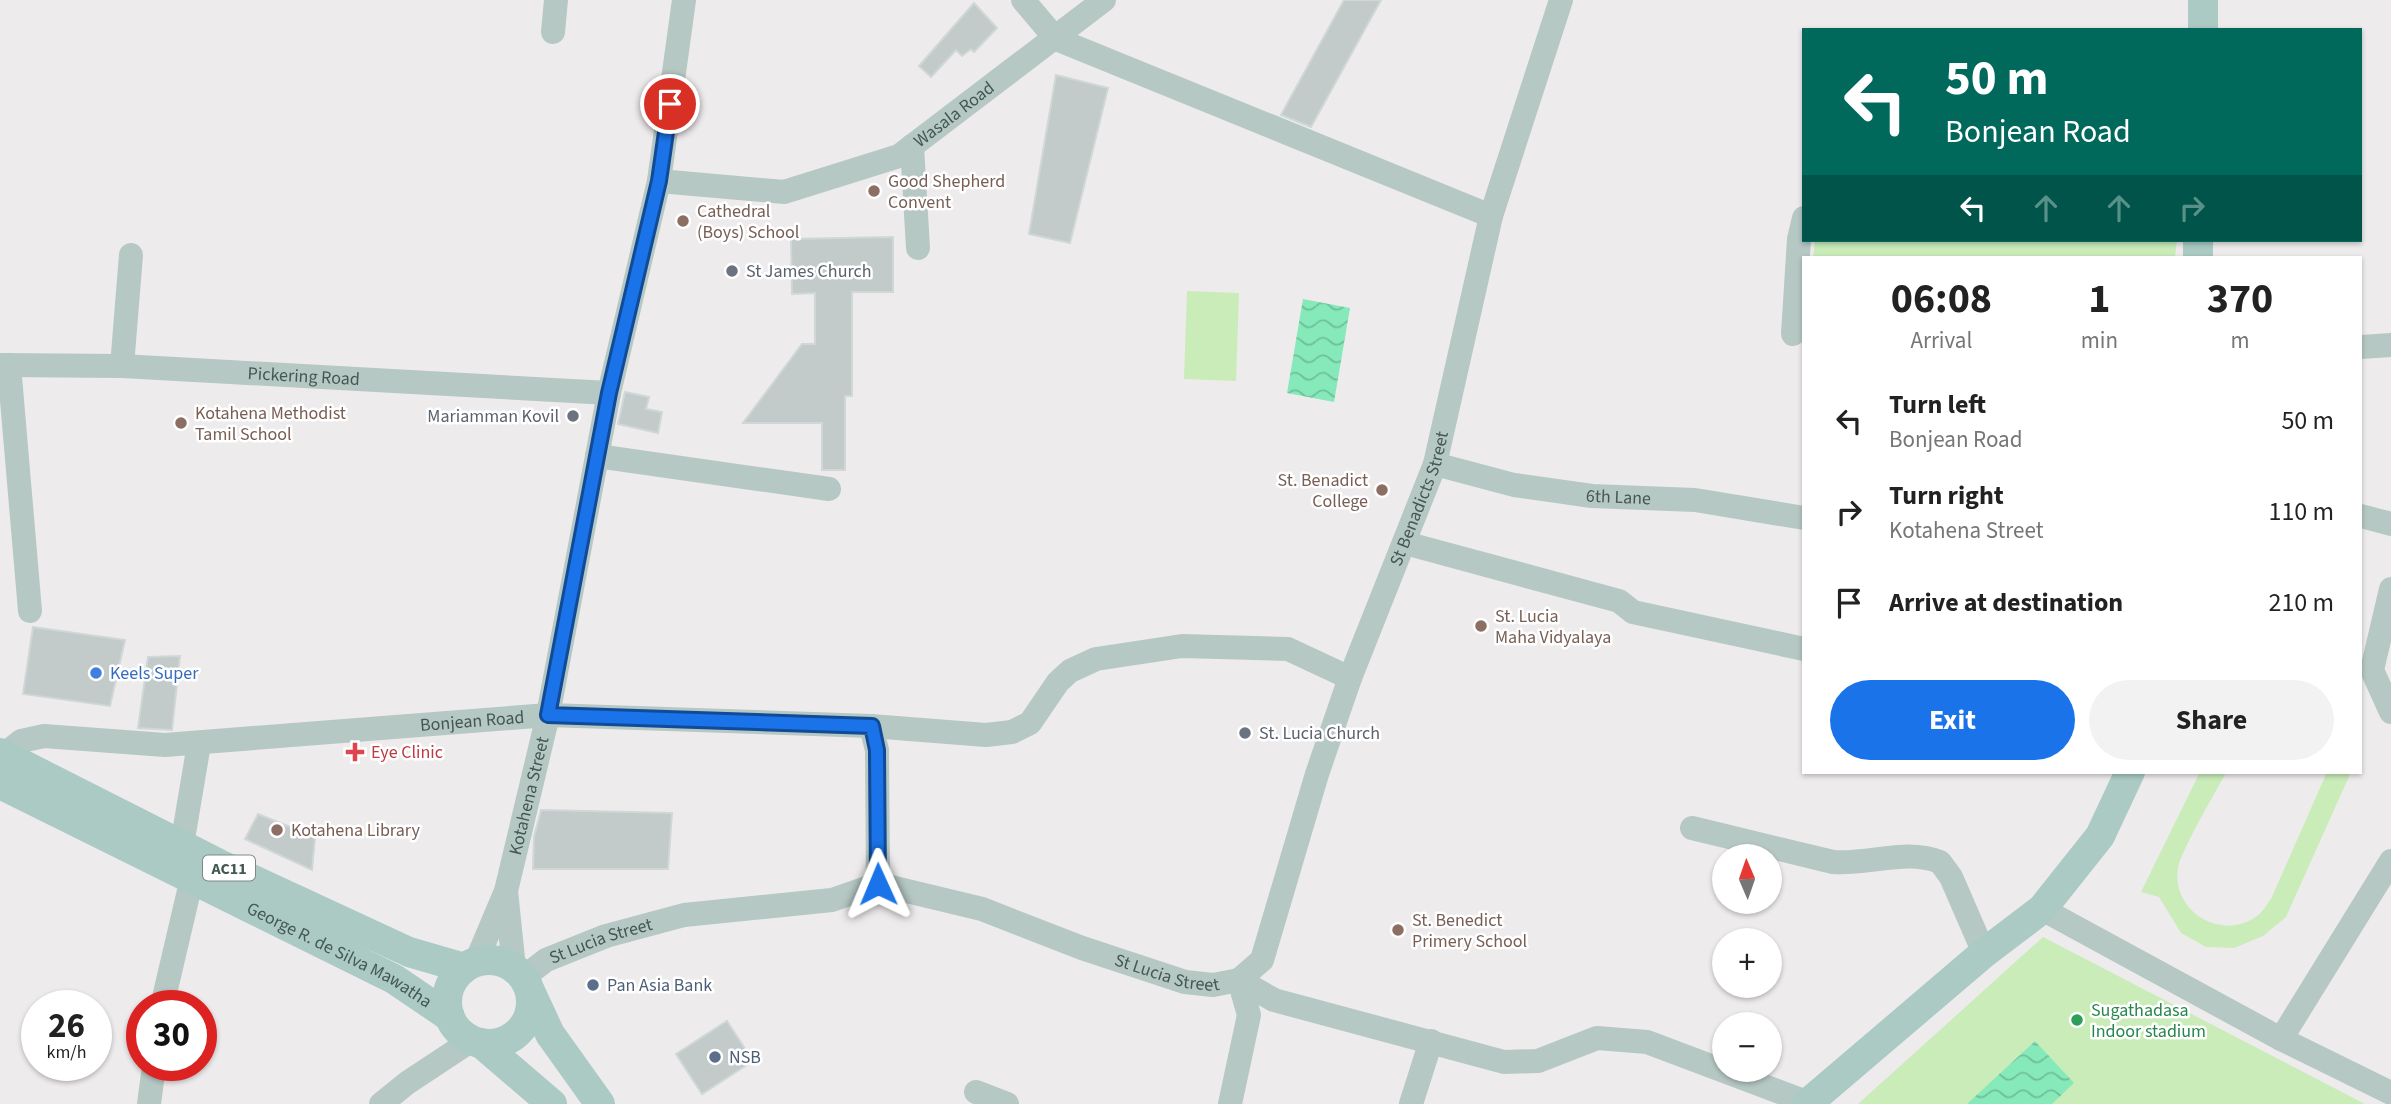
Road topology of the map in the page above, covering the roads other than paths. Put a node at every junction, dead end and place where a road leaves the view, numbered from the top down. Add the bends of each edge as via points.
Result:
1 (556, 0) edge
2 (684, 0) edge
3 (1023, 0) edge
4 (1104, 0) edge
5 (1561, 0) edge
6 (2203, 0) edge
7 (2203, 28) edge
8 (553, 32) dead end
9 (1056, 39) junction
10 (912, 146) junction
11 (659, 181) junction
12 (1491, 215) junction
13 (1802, 226) edge
14 (918, 248) dead end
15 (131, 255) dead end
16 (1793, 334) dead end
17 (2391, 345) edge
18 (2362, 347) edge
19 (4, 365) edge
20 (122, 366) junction
21 (609, 393) junction
22 (597, 456) junction
23 (1436, 464) junction
24 (829, 489) dead end
25 (2362, 516) edge
26 (1802, 518) edge
27 (2391, 524) edge
28 (1405, 543) junction
29 (2391, 589) edge
30 (30, 611) dead end
31 (1802, 649) edge
32 (1350, 678) junction
33 (2391, 712) edge
34 (548, 715) junction
35 (872, 726) junction
36 (200, 744) junction
37 (1, 755) edge
38 (2129, 774) edge
39 (0, 784) edge
40 (1692, 828) dead end
41 (182, 845) junction
42 (2391, 861) edge
43 (192, 878) junction
44 (878, 884) junction
45 (506, 891) junction
46 (2042, 909) junction
47 (1984, 953) junction
48 (470, 965) junction
49 (523, 979) junction
50 (1239, 980) junction
51 (166, 990) edge
52 (450, 1017) junction
53 (2281, 1039) junction
54 (1431, 1041) junction
55 (476, 1042) junction
56 (152, 1081) edge
57 (2391, 1093) edge
58 (1808, 1103) edge
59 (149, 1104) edge
60 (381, 1104) edge
61 (552, 1104) edge
62 (600, 1104) edge
63 (1230, 1104) edge
64 (1411, 1104) edge

1 - 8 street
2 - 11 street, Kotahena Street
3 - 9 street
4 - 9 street, Wasala Road
5 - 12 street, St Benadicts Street
6 - 7 main road
9 - 10 street, Wasala Road
9 - 12 street
10 - 11 street, Wasala Road via 899,156 784,192
10 - 14 street
11 - 21 street, Kotahena Street
12 - 23 street, St Benadicts Street
13 - 16 street
15 - 20 street
17 - 18 street
19 - 20 street, Pickering Road
19 - 30 street
20 - 21 street, Pickering Road
21 - 22 street, Kotahena Street
22 - 24 street
22 - 34 street, Kotahena Street
23 - 26 street, 6th Lane via 1514,485 1592,496 1695,500
23 - 28 street, St Benadicts Street
25 - 27 street
28 - 31 street via 1619,601 1633,612
28 - 32 street, St Benadicts Street
29 - 33 street via 2372,670
32 - 35 street, Bonjean Road via 1288,649 1182,646 1096,659 1070,671 1030,723 1012,732 986,735
32 - 50 street, St Benadicts Street via 1262,960
34 - 35 street, Bonjean Road
34 - 36 street, Bonjean Road
34 - 45 street, Kotahena Street
35 - 44 street via 877,750
36 - 37 street, Bonjean Road via 129,744 44,736 21,741
36 - 41 street
37 - 41 main road, George R. de Silva Mawatha / AC11
38 - 46 main road via 2100,836
39 - 43 main road, George R. de Silva Mawatha / AC11
40 - 47 street via 1833,862 1925,856 1940,862
41 - 48 main road, George R. de Silva Mawatha / AC11 via 409,952
42 - 53 street
43 - 51 street
43 - 52 main road, George R. de Silva Mawatha / AC11 via 394,979
44 - 49 street, St Lucia Street via 832,900 684,915 607,936 546,960
44 - 50 street, St Lucia Street via 982,909 1185,982 1213,985
45 - 48 street, Kotahena Street
45 - 49 street, Kotahena Street
46 - 47 main road
46 - 53 street
47 - 58 main road
48 - 49 main road via 502,962
48 - 52 main road via 449,990
49 - 55 main road via 531,1005 520,1031 508,1039
49 - 62 main road via 550,1034
50 - 54 street, St Lucia Street via 1274,1000
50 - 63 street via 1249,1015
52 - 55 main road via 463,1035
53 - 57 street
54 - 58 street, St Lucia Street via 1504,1062 1538,1061 1597,1038 1647,1042
54 - 64 street
55 - 60 street
55 - 61 main road
56 - 59 street

